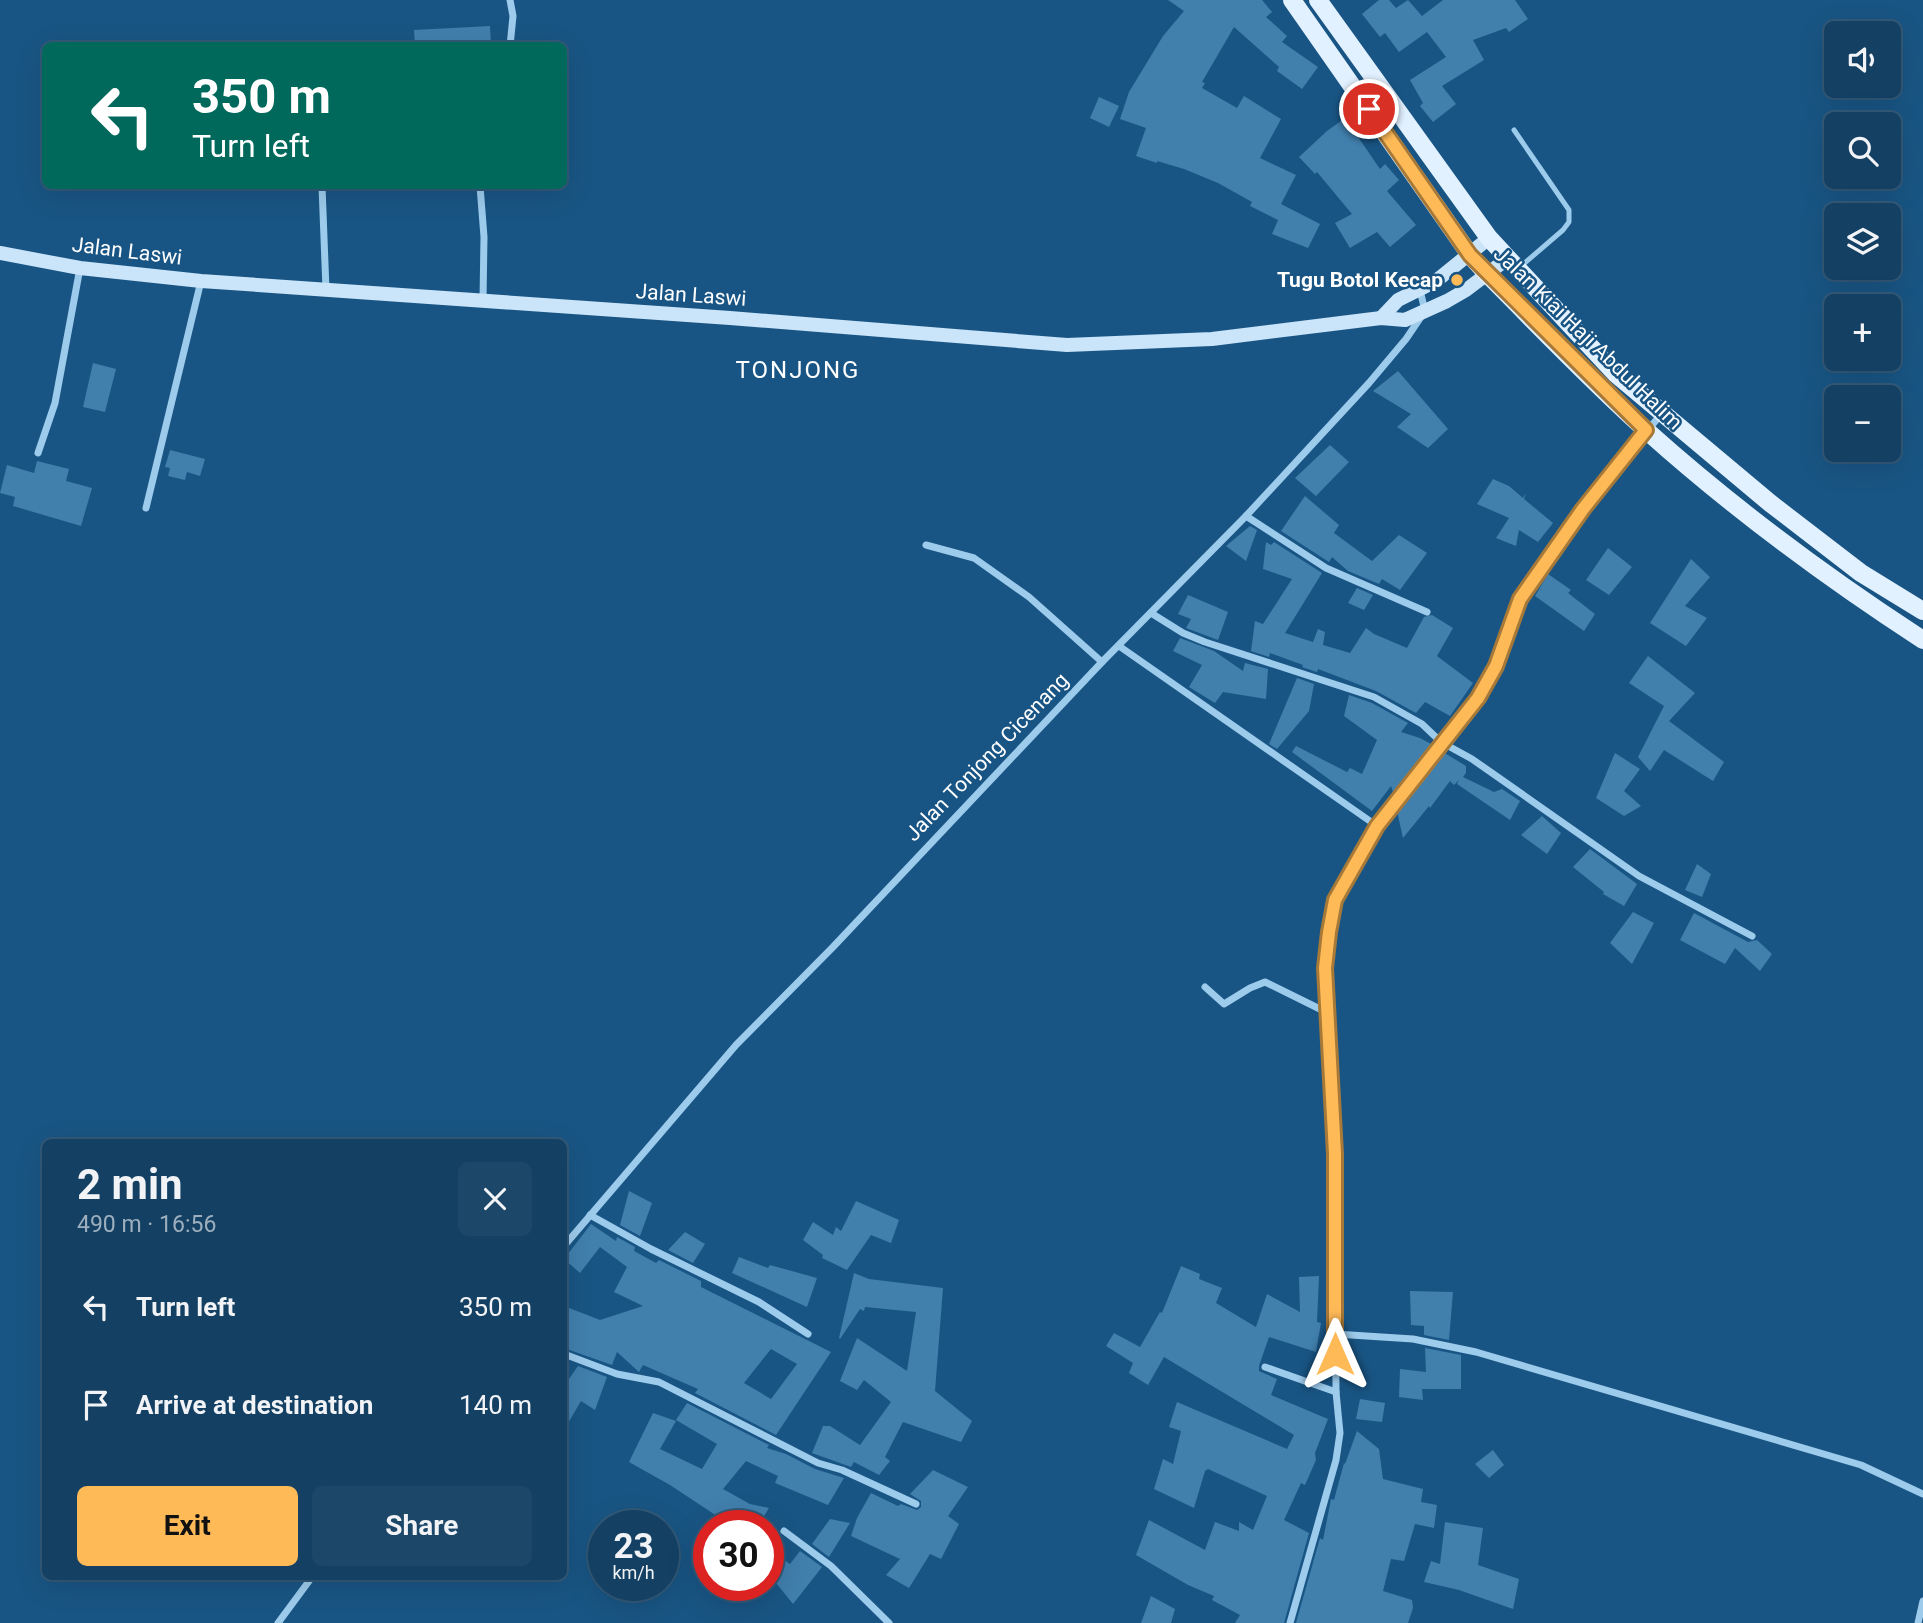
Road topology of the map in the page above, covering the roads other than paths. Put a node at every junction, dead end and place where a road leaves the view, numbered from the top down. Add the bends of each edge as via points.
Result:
1 (509, 0) edge
2 (1292, 0) edge
3 (1318, 0) edge
4 (510, 42) edge
5 (1514, 131) dead end
6 (322, 189) edge
7 (480, 189) edge
8 (1489, 238) junction
9 (0, 253) edge
10 (1470, 255) junction
11 (1512, 264) junction
12 (80, 268) junction
13 (1487, 274) junction
14 (201, 281) junction
15 (327, 290) junction
16 (1420, 290) junction
17 (483, 302) junction
18 (1425, 311) junction
19 (1381, 318) junction
20 (1662, 413) junction
21 (1646, 430) junction
22 (38, 453) dead end
23 (146, 508) dead end
24 (1246, 516) junction
25 (926, 545) dead end
26 (1923, 611) edge
27 (1427, 612) dead end
28 (1151, 613) junction
29 (1923, 640) edge
30 (1119, 646) junction
31 (1102, 662) junction
32 (1441, 742) junction
33 (1377, 826) junction
34 (1752, 936) dead end
35 (1205, 987) dead end
36 (1328, 1013) junction
37 (590, 1215) junction
38 (567, 1242) edge
39 (808, 1334) dead end
40 (1335, 1334) junction
41 (567, 1355) edge
42 (1265, 1367) dead end
43 (1336, 1392) junction
44 (1923, 1494) edge
45 (916, 1504) dead end
46 (784, 1531) dead end
47 (310, 1580) edge
48 (1923, 1601) edge
49 (278, 1623) edge
50 (889, 1623) edge
51 (1290, 1623) edge
52 (1918, 1623) edge

1 - 4 street
2 - 10 main road, Jalan Kiai Haji Abdul Halim
3 - 8 main road, Jalan Kiai Haji Abdul Halim
5 - 11 lane via 1569,210 1569,222
6 - 15 street
7 - 17 street
8 - 10 main road
8 - 11 main road, Jalan Kiai Haji Abdul Halim
9 - 12 main road, Jalan Laswi
10 - 13 main road, Jalan Kiai Haji Abdul Halim
10 - 16 main road
11 - 13 main road, Jalan Laswi
11 - 20 main road, Jalan Kiai Haji Abdul Halim via 1616,374
12 - 14 main road, Jalan Laswi
12 - 22 street via 55,402
13 - 18 main road, Jalan Laswi
13 - 21 main road, Jalan Kiai Haji Abdul Halim
14 - 15 main road, Jalan Laswi
14 - 23 street
15 - 17 main road, Jalan Laswi
16 - 18 street
16 - 19 main road via 1398,300
17 - 19 main road, Jalan Laswi via 1067,345 1212,339
18 - 19 main road, Jalan Laswi via 1405,320
18 - 24 street, Jalan Tonjong Cicenang via 1376,375
20 - 21 street
20 - 26 main road, Jalan Kiai Haji Abdul Halim via 1830,550
21 - 29 main road, Jalan Kiai Haji Abdul Halim via 1791,548
21 - 32 street via 1520,599 1496,666 1478,698
24 - 27 street via 1326,568
24 - 28 street, Jalan Tonjong Cicenang
25 - 31 street via 974,558 1028,597
28 - 30 street, Jalan Tonjong Cicenang
28 - 32 street via 1205,642 1374,697 1422,724
30 - 31 street, Jalan Tonjong Cicenang
30 - 33 street
31 - 37 street, Jalan Tonjong Cicenang via 736,1045
32 - 33 street
32 - 34 street via 1639,876
33 - 36 street via 1335,900 1325,968
35 - 36 street via 1224,1004 1265,982
36 - 40 street via 1335,1154
37 - 38 street, Jalan Tonjong Cicenang
37 - 39 street via 760,1303
40 - 43 street
40 - 44 street via 1413,1339 1476,1352 1861,1465
41 - 45 street via 617,1374 659,1382 818,1463
42 - 43 street
43 - 51 street via 1340,1433 1336,1460
46 - 50 street via 831,1566
47 - 49 street
48 - 52 street

